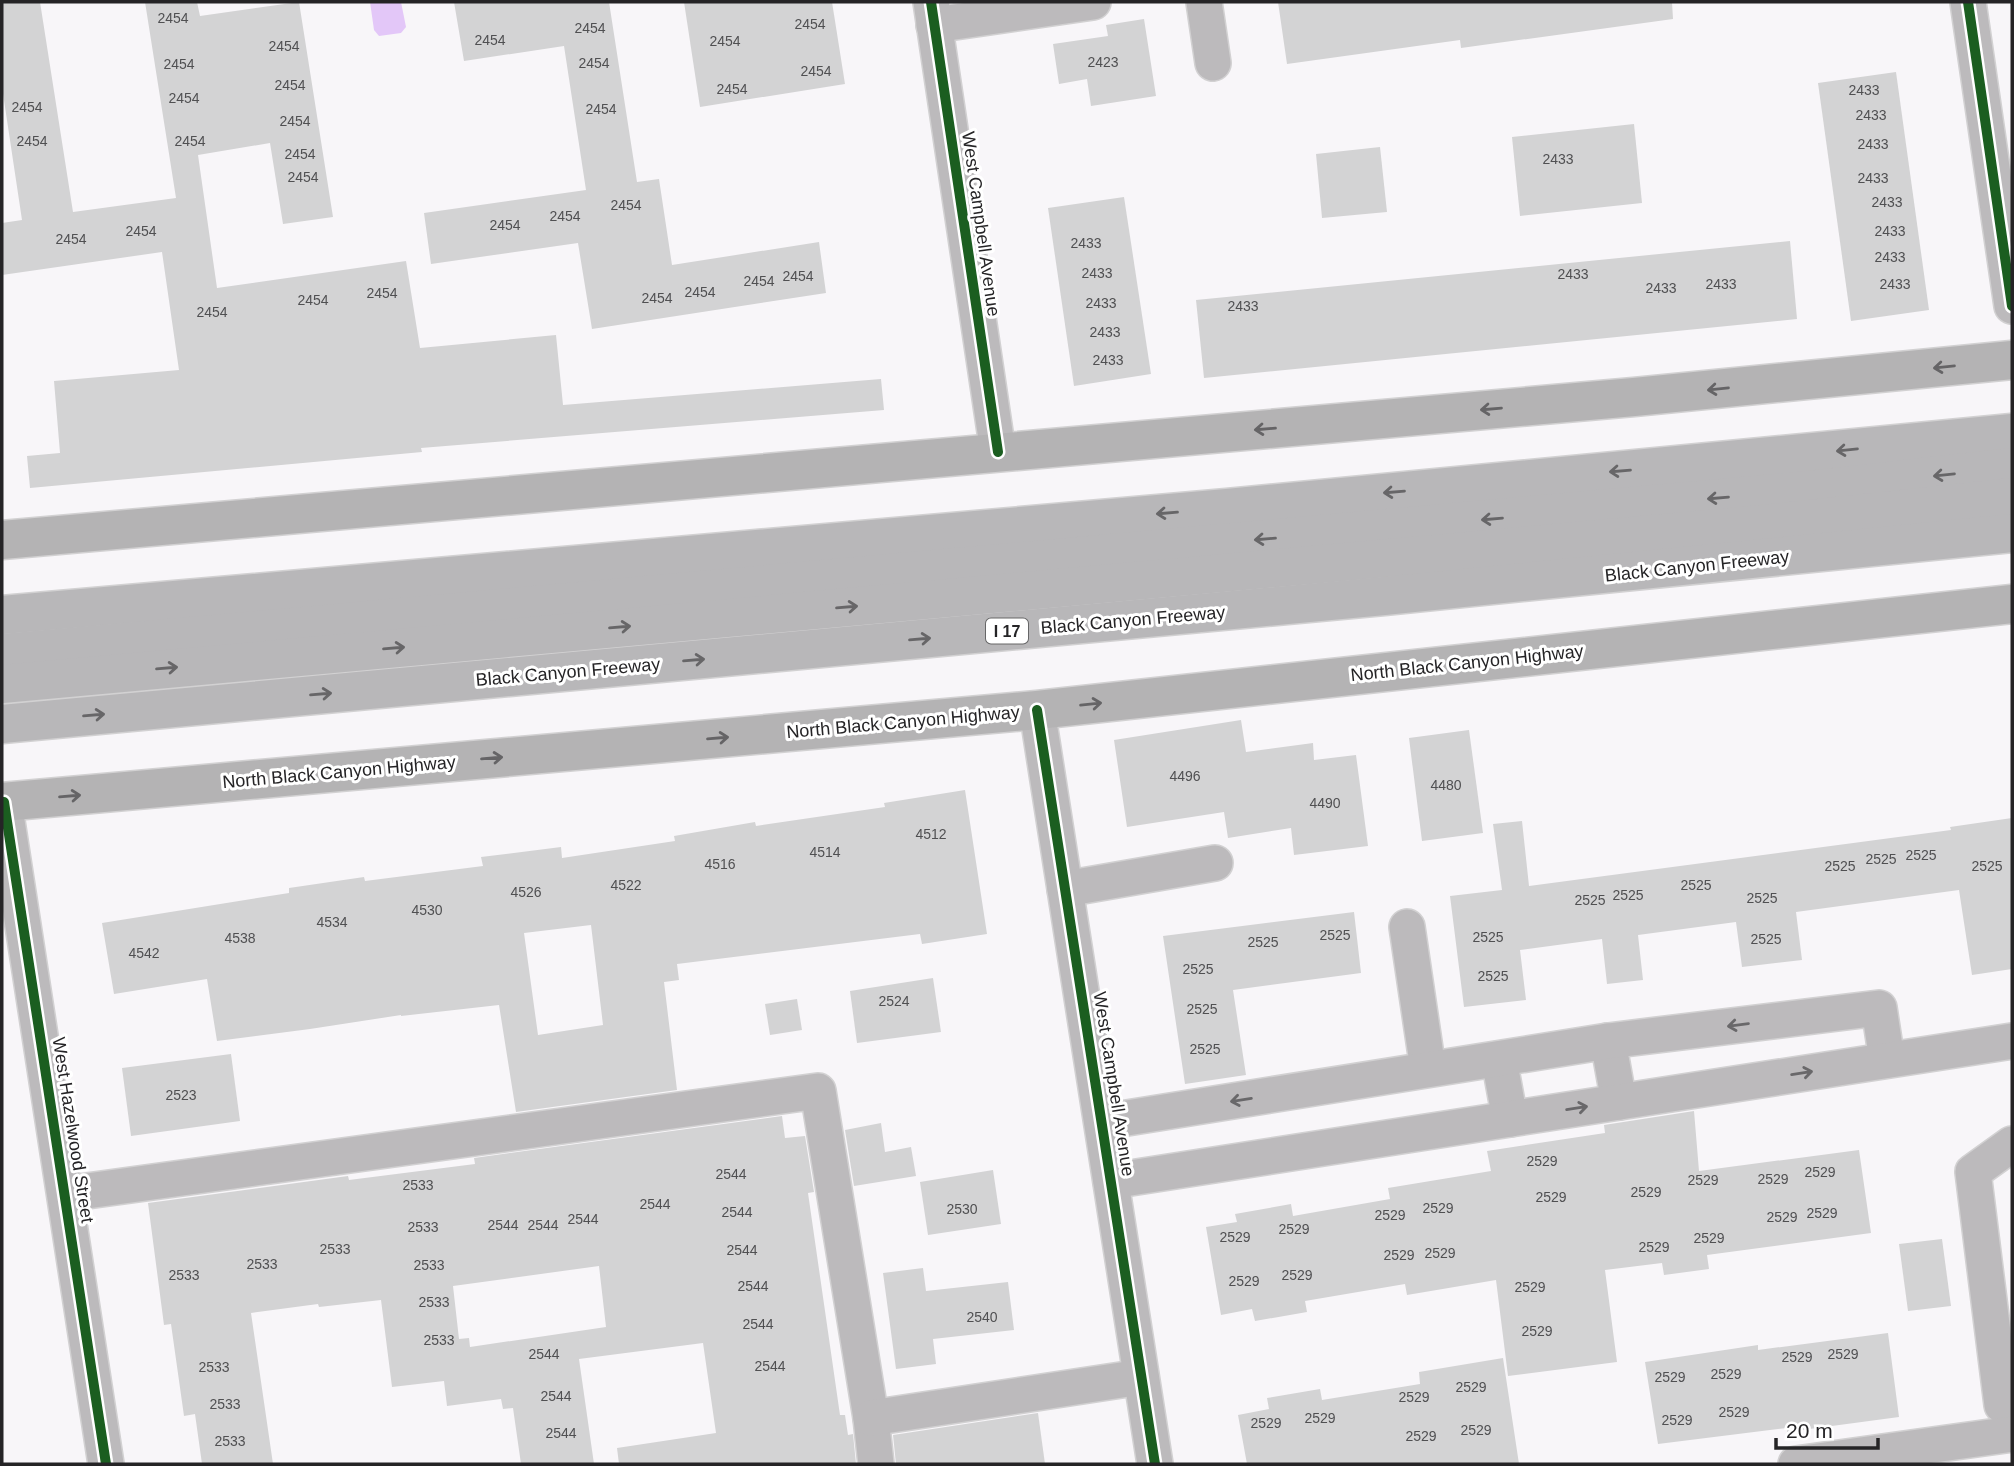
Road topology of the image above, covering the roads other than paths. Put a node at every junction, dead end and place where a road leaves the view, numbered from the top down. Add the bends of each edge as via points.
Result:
1 (1093, 2) edge
2 (1204, 2) edge
3 (1968, 2) edge
4 (933, 14) edge
5 (1213, 62) dead end
6 (2012, 306) edge
7 (2012, 360) edge
8 (2012, 433) edge
9 (998, 452) junction
10 (2012, 467) edge
11 (2012, 497) edge
12 (2012, 533) edge
13 (2, 540) edge
14 (2012, 604) edge
15 (2, 615) edge
16 (2, 653) edge
17 (2, 684) edge
18 (1037, 710) junction
19 (2, 724) edge
20 (4, 811) edge
21 (1215, 863) dead end
22 (1065, 889) junction
23 (1407, 928) dead end
24 (1608, 1041) junction
25 (2012, 1041) edge
26 (1499, 1059) junction
27 (1887, 1060) junction
28 (1428, 1069) junction
29 (1619, 1102) junction
30 (1510, 1119) junction
31 (1102, 1122) junction
32 (2012, 1144) edge
33 (1111, 1181) junction
34 (65, 1194) junction
35 (1141, 1377) junction
36 (872, 1418) junction
37 (2007, 1419) edge
38 (106, 1464) edge
39 (876, 1464) edge
40 (1155, 1464) edge
41 (1796, 1464) edge

1 - 4 street
2 - 5 street
3 - 6 street
4 - 9 street, West Campbell Avenue
7 -> 9 main road
8 -> 15 highway via 1294,502
9 - 13 main road
10 -> 16 highway via 1808,490
17 -> 11 highway via 1762,524
19 -> 12 highway, Black Canyon Freeway / I 17 via 1384,597
18 -> 14 main road, North Black Canyon Highway
20 -> 18 main road, North Black Canyon Highway
18 - 22 street, West Campbell Avenue
20 - 34 street, West Hazelwood Street
21 - 22 street
22 - 31 street, West Campbell Avenue
23 - 28 street
24 - 26 street
27 -> 24 street via 1879,1008
24 - 29 street
25 - 27 street
26 - 28 street
26 - 30 street
29 -> 27 street
28 -> 31 street
30 -> 29 street
30 - 33 street
31 - 33 street, West Campbell Avenue
32 - 37 street via 1973,1172
33 - 35 street, West Campbell Avenue
34 - 36 street via 818,1091
34 - 38 street, West Hazelwood Street
35 - 36 street
35 - 40 street, West Campbell Avenue
36 - 39 street
37 - 41 street

